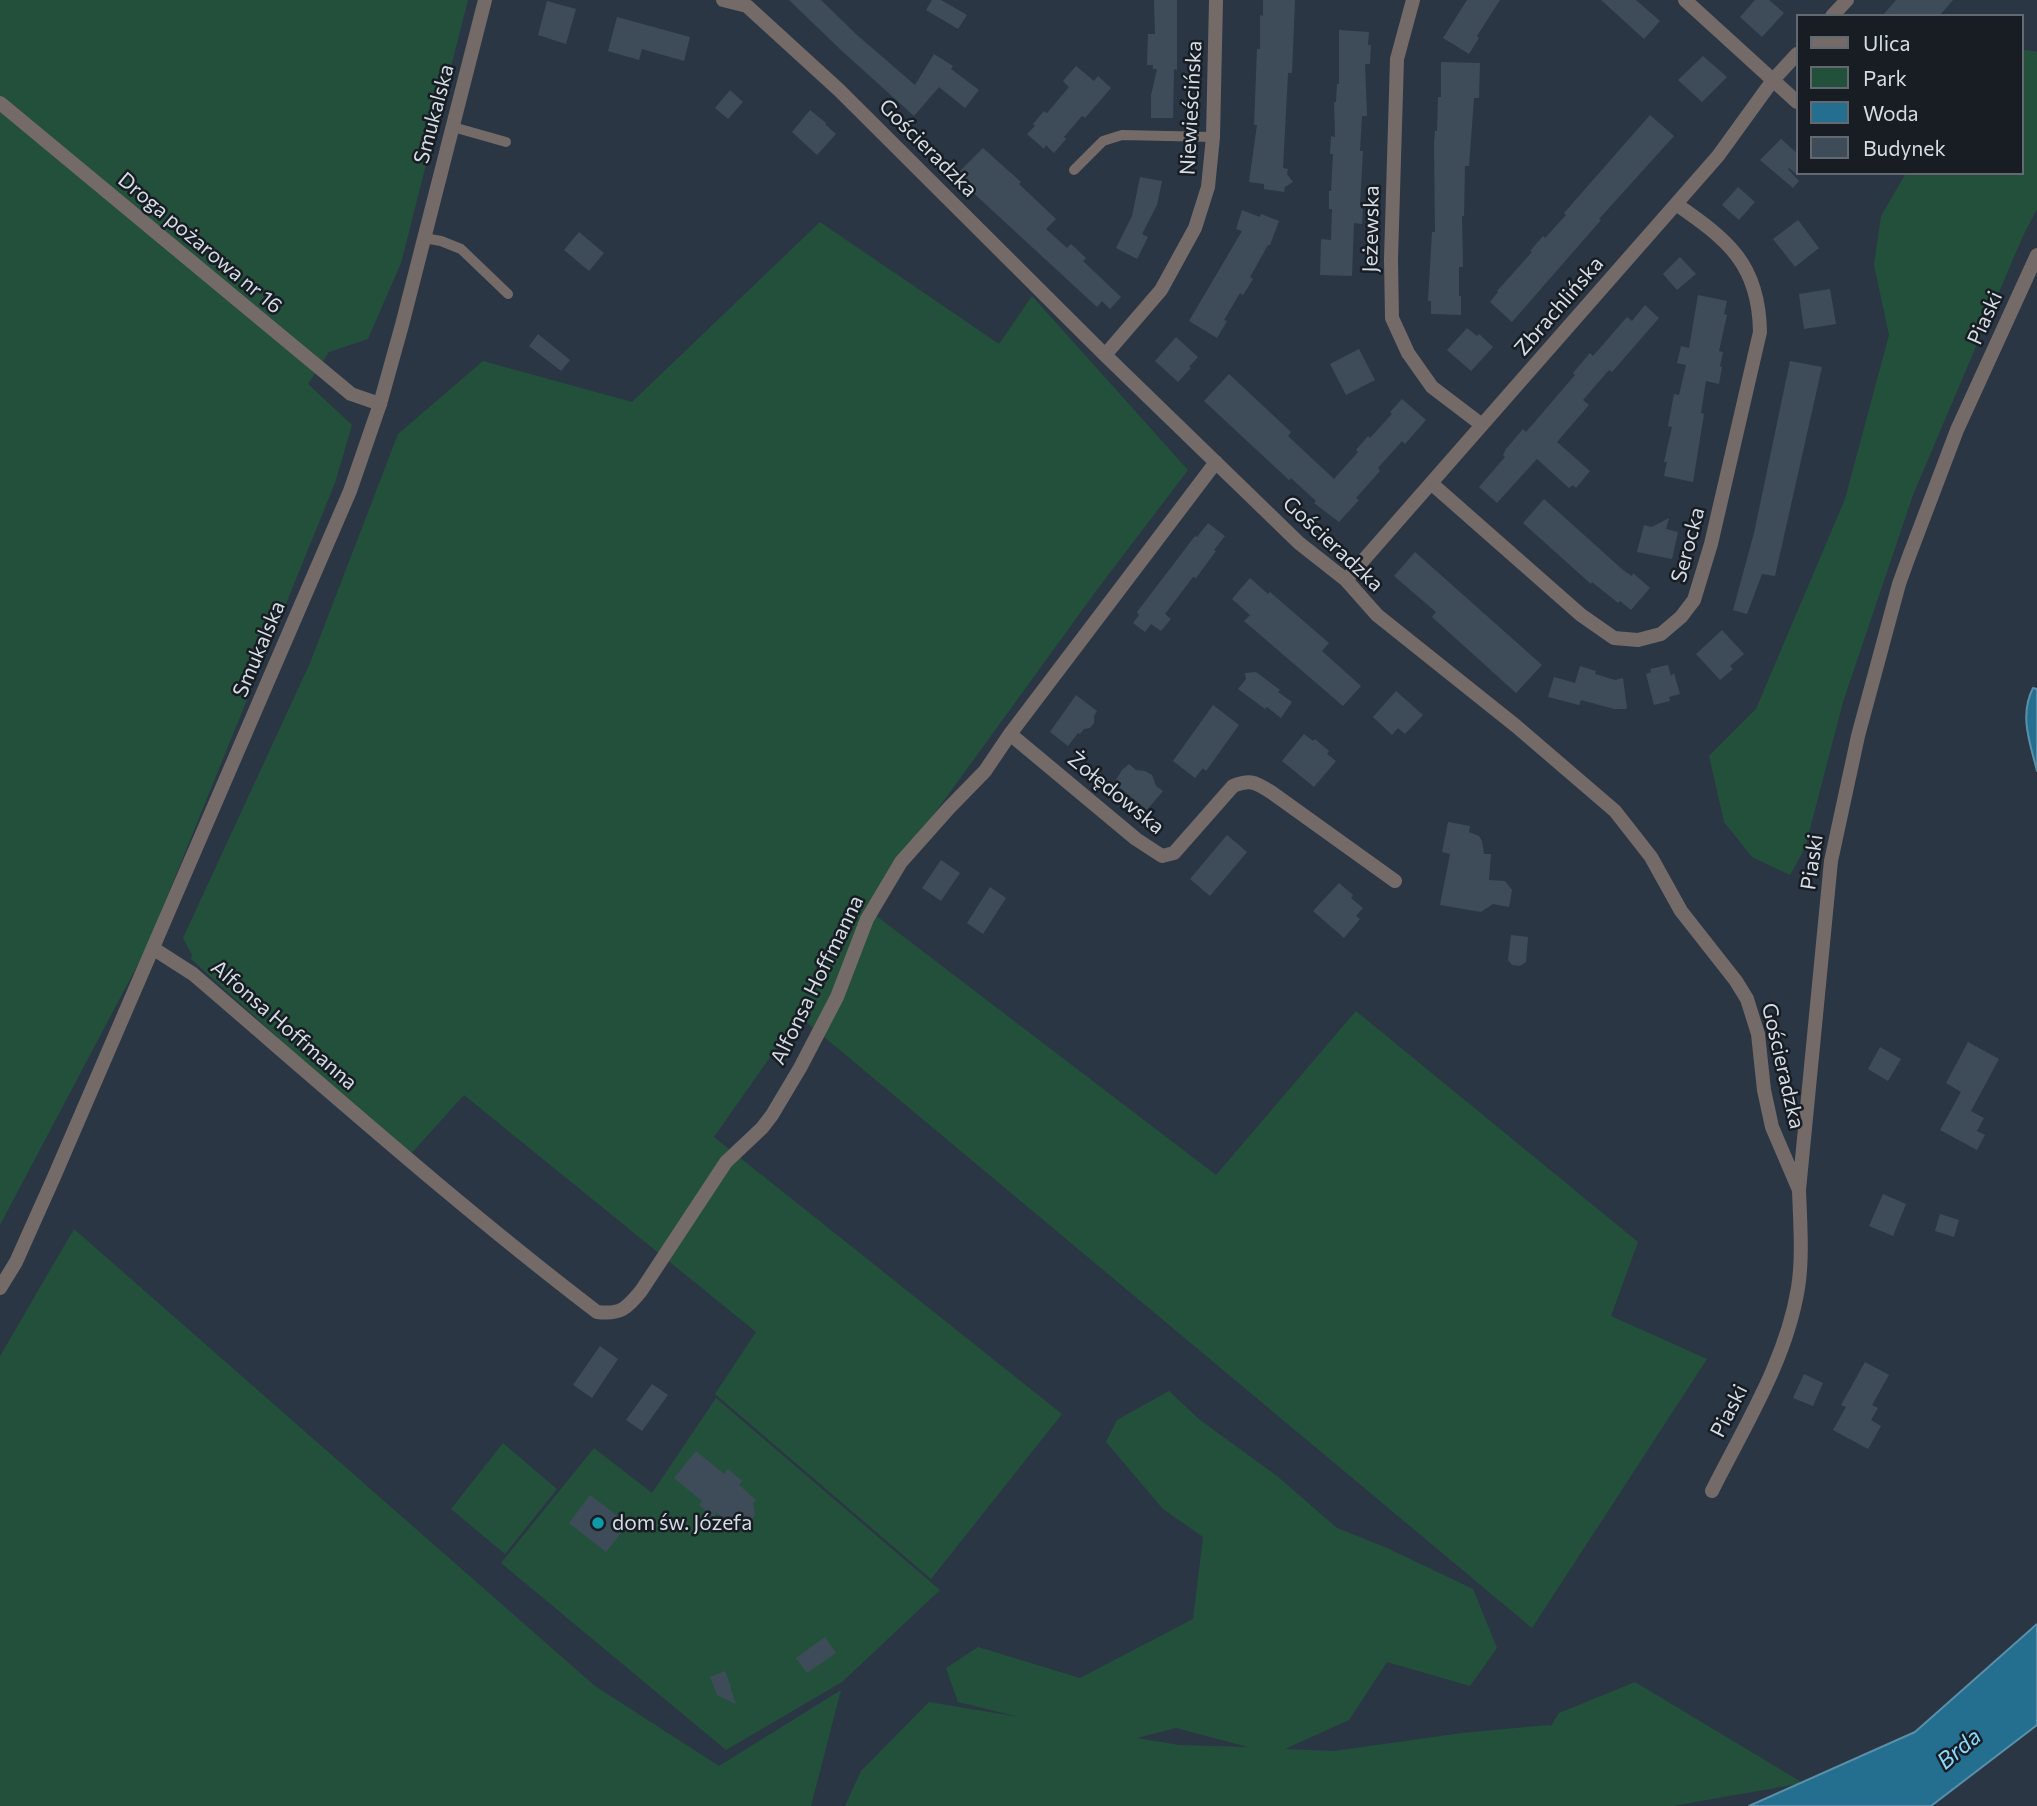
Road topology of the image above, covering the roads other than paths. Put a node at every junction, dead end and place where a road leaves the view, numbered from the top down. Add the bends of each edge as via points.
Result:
1 (485, 0) edge
2 (723, 0) edge
3 (1216, 0) edge
4 (1413, 0) edge
5 (1685, 0) edge
6 (1847, 0) edge
7 (748, 3) edge
8 (1834, 14) edge
9 (1796, 55) edge
10 (1773, 80) junction
11 (1796, 101) edge
12 (0, 103) edge
13 (453, 127) junction
14 (1213, 136) junction
15 (506, 142) dead end
16 (1074, 170) dead end
17 (1676, 204) junction
18 (424, 238) junction
19 (2037, 255) edge
20 (508, 294) dead end
21 (1105, 355) junction
22 (380, 404) junction
23 (1482, 425) junction
24 (1216, 462) junction
25 (1431, 483) junction
26 (1346, 580) junction
27 (1010, 734) junction
28 (1395, 881) dead end
29 (154, 948) junction
30 (1799, 1191) junction
31 (0, 1289) edge
32 (1712, 1491) dead end

1 - 13 street, Smukalska
2 - 7 street, Gościeradzka
3 - 14 street, Niewieścińska
4 - 23 street, Jeżewska via 1397,60 1392,318 1408,353 1432,387
5 - 10 street
6 - 8 street
7 - 21 street, Gościeradzka
9 - 10 street, Zbrachlińska
10 - 11 street
10 - 17 street, Zbrachlińska
12 - 22 street, Droga pożarowa nr 16 via 351,394
13 - 15 lane
13 - 18 street, Smukalska
14 - 16 lane via 1122,135 1103,141
14 - 21 street, Niewieścińska via 1208,187 1195,228 1161,290
17 - 23 street, Zbrachlińska
17 - 25 street, Serocka via 1714,230 1741,259 1751,276 1760,312 1760,332 1711,544 1694,600 1681,617 1661,634 1638,640 1615,638 1581,615
18 - 20 lane via 461,249
18 - 22 street, Smukalska
19 - 30 street, Piaski via 1957,430 1913,546 1858,736 1831,861
21 - 24 street, Gościeradzka
22 - 29 street, Smukalska via 350,491
23 - 25 street, Zbrachlińska
24 - 26 street, Gościeradzka via 1299,543
24 - 27 street, Alfonsa Hoffmanna
25 - 26 street, Zbrachlińska
26 - 30 street, Gościeradzka via 1377,615 1615,811 1651,857 1681,911 1747,999 1758,1034 1772,1127
27 - 28 street, Żołędowska via 1162,856 1174,853 1233,786 1246,781 1271,792
27 - 29 street, Alfonsa Hoffmanna via 985,771 901,862 867,919 837,997 772,1115 726,1162 641,1291 626,1309 609,1314 597,1312 524,1257 193,974
29 - 31 street, Smukalska
30 - 32 street, Piaski via 1798,1287 1779,1358

